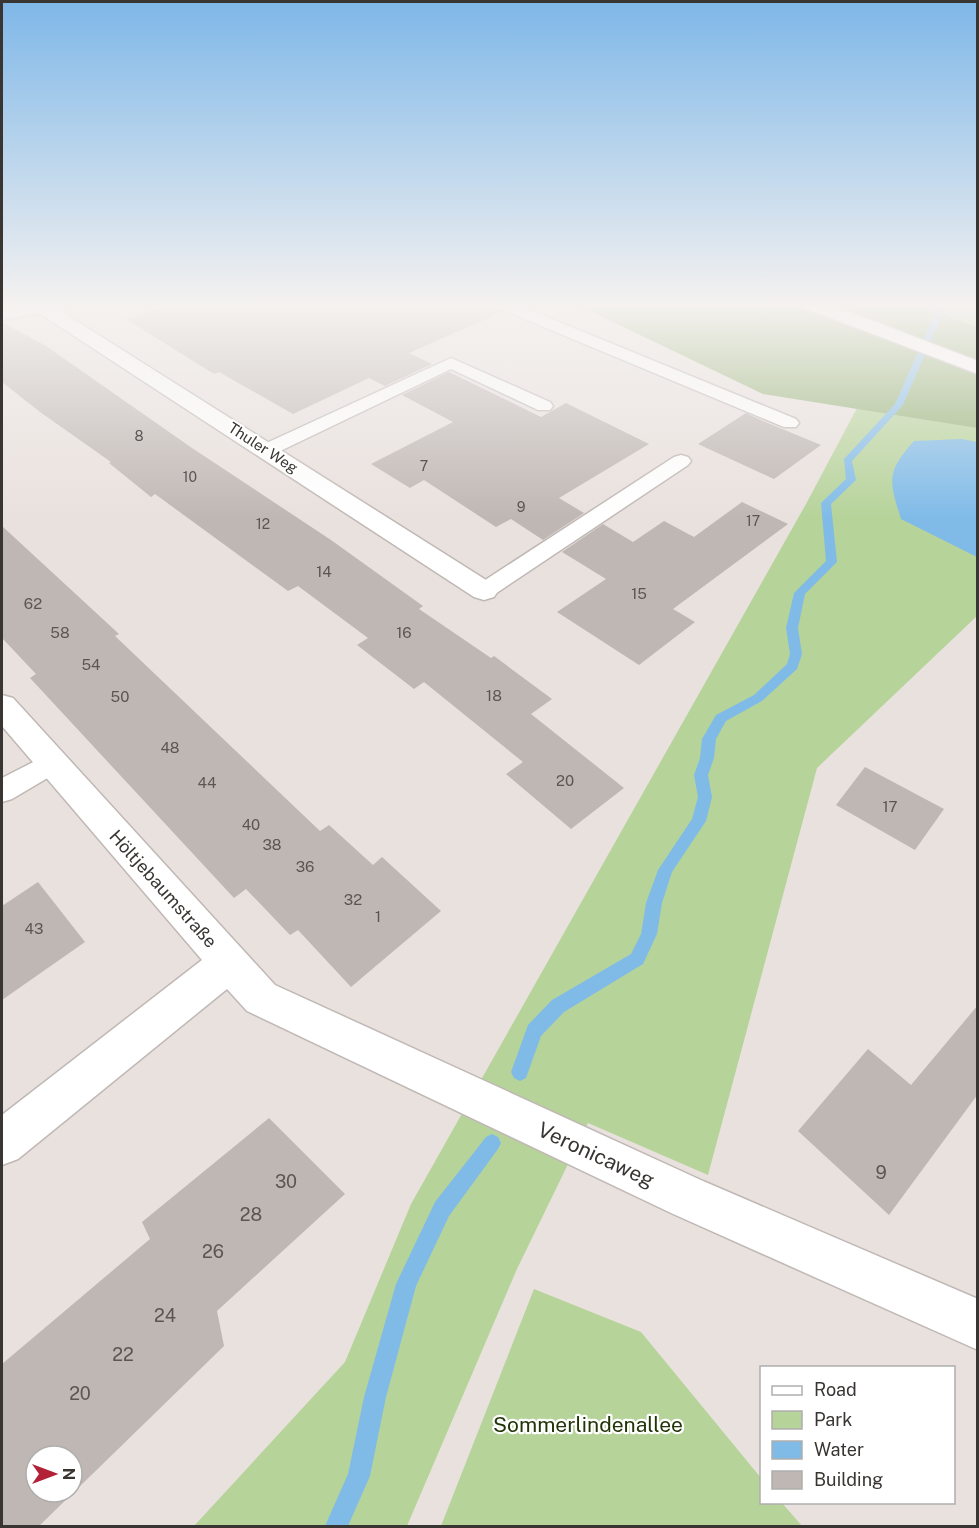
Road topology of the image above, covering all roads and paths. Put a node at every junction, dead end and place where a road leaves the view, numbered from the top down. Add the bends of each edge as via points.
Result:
1 (154, 375) edge
2 (425, 375) edge
3 (478, 375) edge
4 (674, 375) edge
5 (544, 406) dead end
6 (790, 423) dead end
7 (267, 450) junction
8 (681, 462) dead end
9 (484, 591) joint
10 (2, 706) edge
11 (51, 763) junction
12 (2, 790) edge
13 (229, 963) junction
14 (2, 1143) edge
15 (978, 1324) edge

1 - 7 main road, Thuler Weg
2 - 7 lane
3 - 5 lane
4 - 6 lane
7 - 9 main road, Thuler Weg
8 - 9 lane
10 - 11 main road, Höltjebaumstraße
11 - 12 lane
11 - 13 main road, Höltjebaumstraße
13 - 14 main road, Höltjebaumstraße
13 - 15 main road, Veronicaweg via 261,998 687,1197

